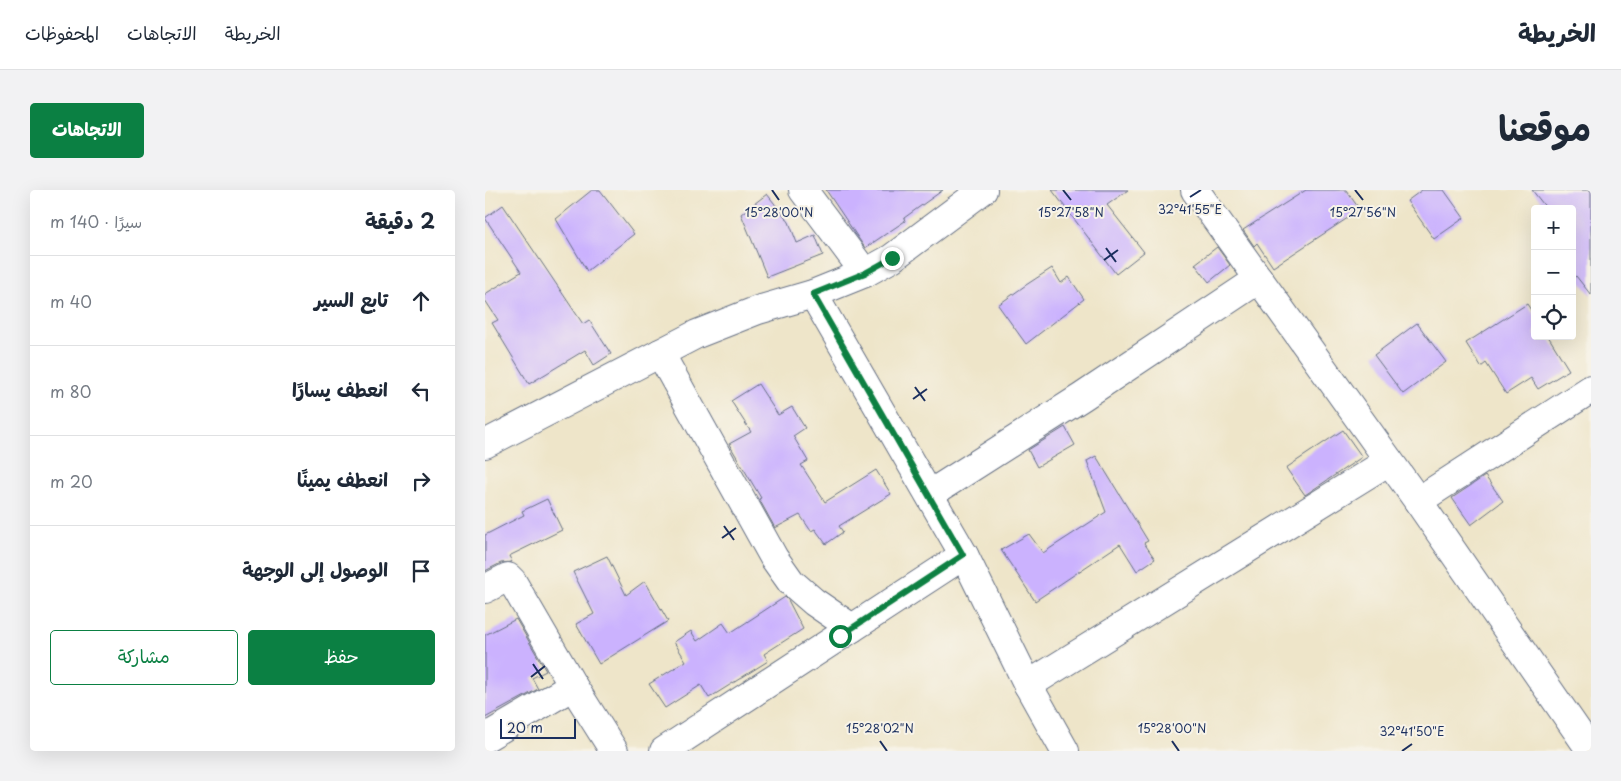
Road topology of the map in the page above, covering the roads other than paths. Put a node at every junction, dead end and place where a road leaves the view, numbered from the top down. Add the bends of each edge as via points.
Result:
1 (803, 190) edge
2 (983, 190) edge
3 (1209, 194) edge
4 (865, 273) junction
5 (1259, 279) junction
6 (813, 294) junction
7 (659, 353) junction
8 (1591, 390) edge
9 (485, 444) edge
10 (1389, 461) junction
11 (930, 494) junction
12 (1418, 501) junction
13 (963, 555) junction
14 (485, 589) edge
15 (852, 628) junction
16 (1028, 685) junction
17 (573, 686) junction
18 (485, 738) edge
19 (614, 751) edge
20 (664, 751) edge
21 (1065, 751) edge
22 (1591, 751) edge

1 - 4 street
2 - 4 street via 892,258
3 - 5 street
4 - 6 street
5 - 10 street
5 - 11 street
6 - 7 street via 728,320
6 - 11 street
7 - 9 street
7 - 15 street via 774,558 791,582
8 - 12 street
10 - 12 street
10 - 16 street
11 - 13 street
12 - 22 street
13 - 15 street
13 - 16 street
14 - 17 street via 508,577 512,581
15 - 20 street
16 - 21 street
17 - 18 street
17 - 19 street

